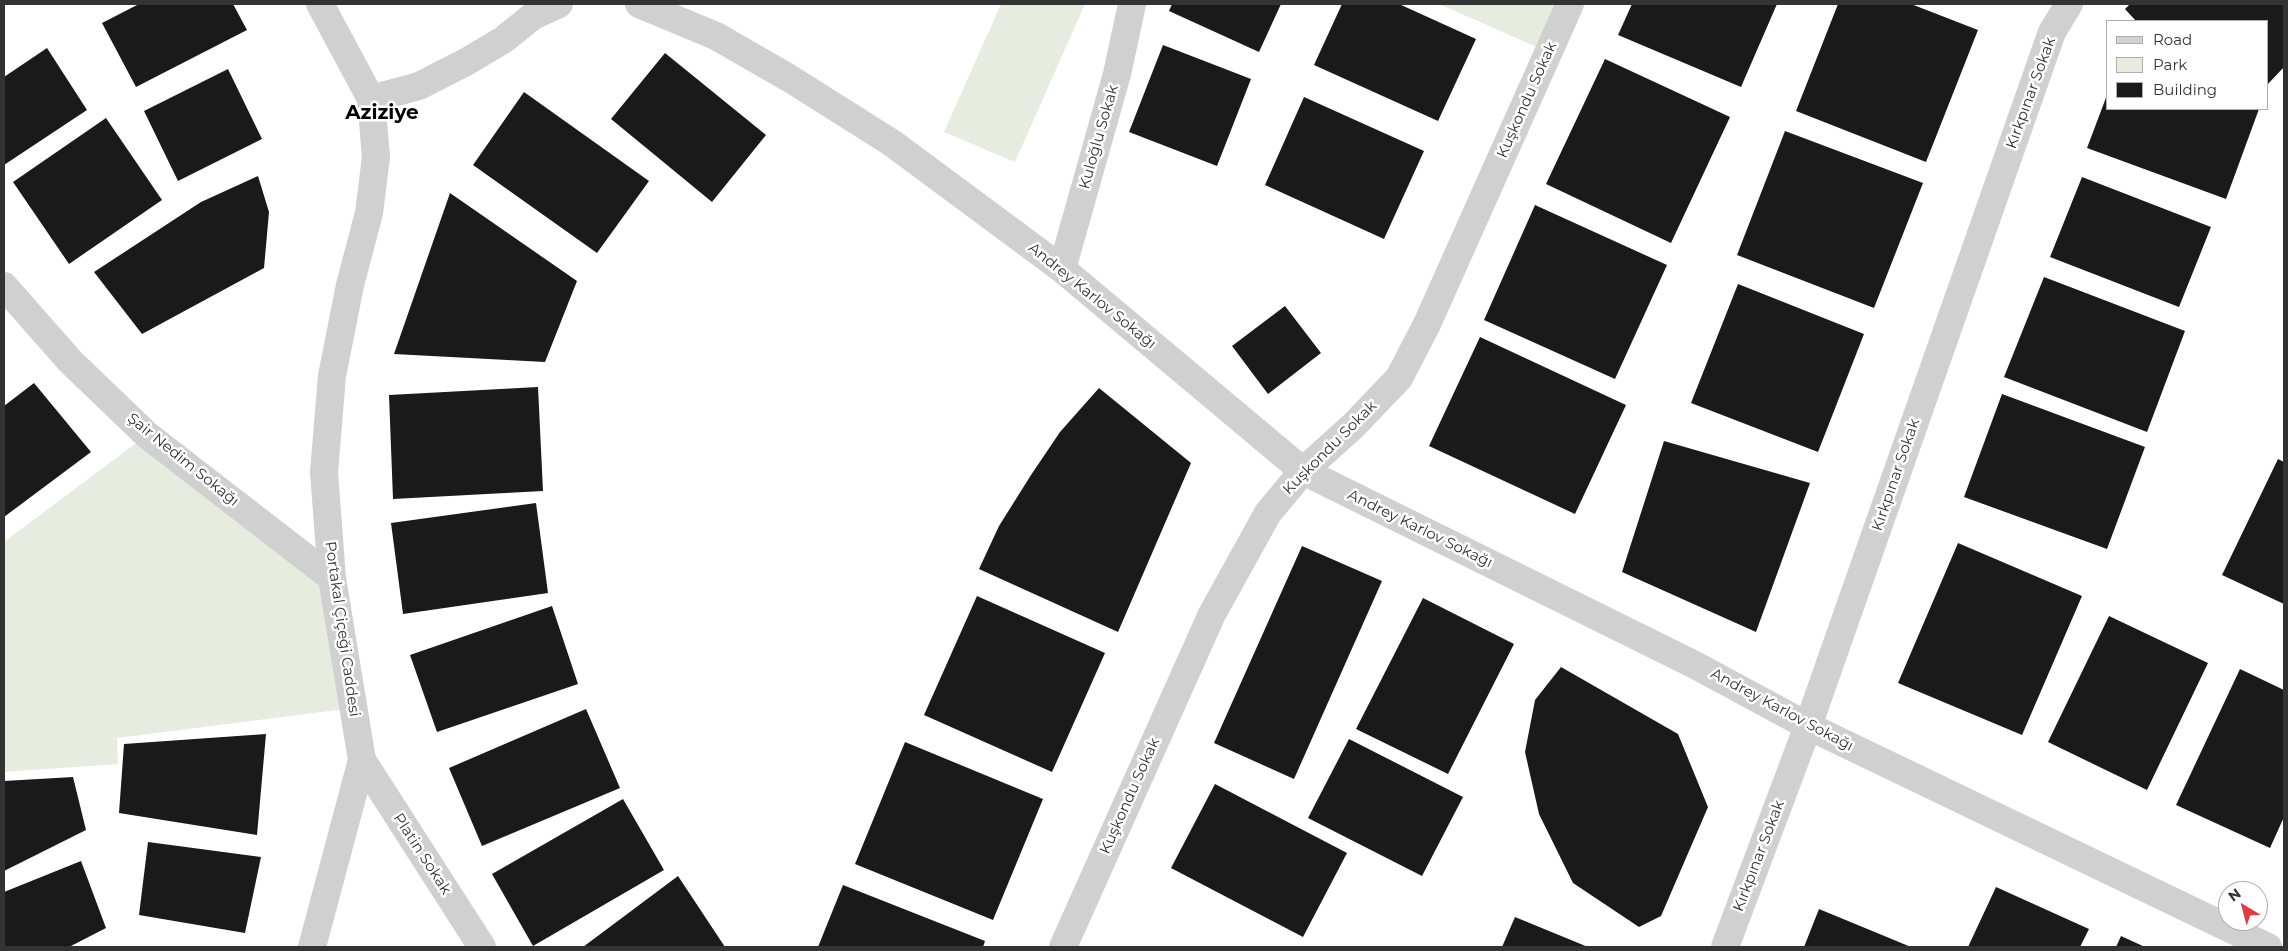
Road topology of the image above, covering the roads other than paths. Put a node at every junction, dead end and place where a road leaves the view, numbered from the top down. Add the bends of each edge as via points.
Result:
1 (320, 4) edge
2 (559, 4) edge
3 (639, 4) edge
4 (1132, 4) edge
5 (1570, 4) edge
6 (2069, 4) edge
7 (371, 100) junction
8 (1062, 269) junction
9 (4, 286) edge
10 (1304, 471) junction
11 (332, 578) junction
12 (1808, 726) junction
13 (362, 760) junction
14 (312, 947) edge
15 (482, 947) edge
16 (1063, 947) edge
17 (1725, 947) edge
18 (2268, 947) edge

1 - 7 street
2 - 7 street via 533,16 503,40 466,62 419,86
3 - 8 street, Andrey Karlov Sokağı via 716,36 789,78 892,143
4 - 8 street, Kuloğlu Sokak via 1117,74
5 - 10 street, Kuşkondu Sokak via 1399,378
6 - 12 street, Kırkpınar Sokak via 2052,32
7 - 11 street, Portakal Çiçeği Caddesi via 376,157 369,213 332,376 324,472
8 - 10 street, Andrey Karlov Sokağı
9 - 11 street, Şair Nedim Sokağı via 70,361 147,435
10 - 12 street, Andrey Karlov Sokağı via 1696,665
10 - 16 street, Kuşkondu Sokak via 1268,513 1212,614
11 - 13 street, Portakal Çiçeği Caddesi
12 - 17 street, Kırkpınar Sokak
12 - 18 street, Andrey Karlov Sokağı
13 - 14 street, Portakal Çiçeği Caddesi
13 - 15 street, Platin Sokak

